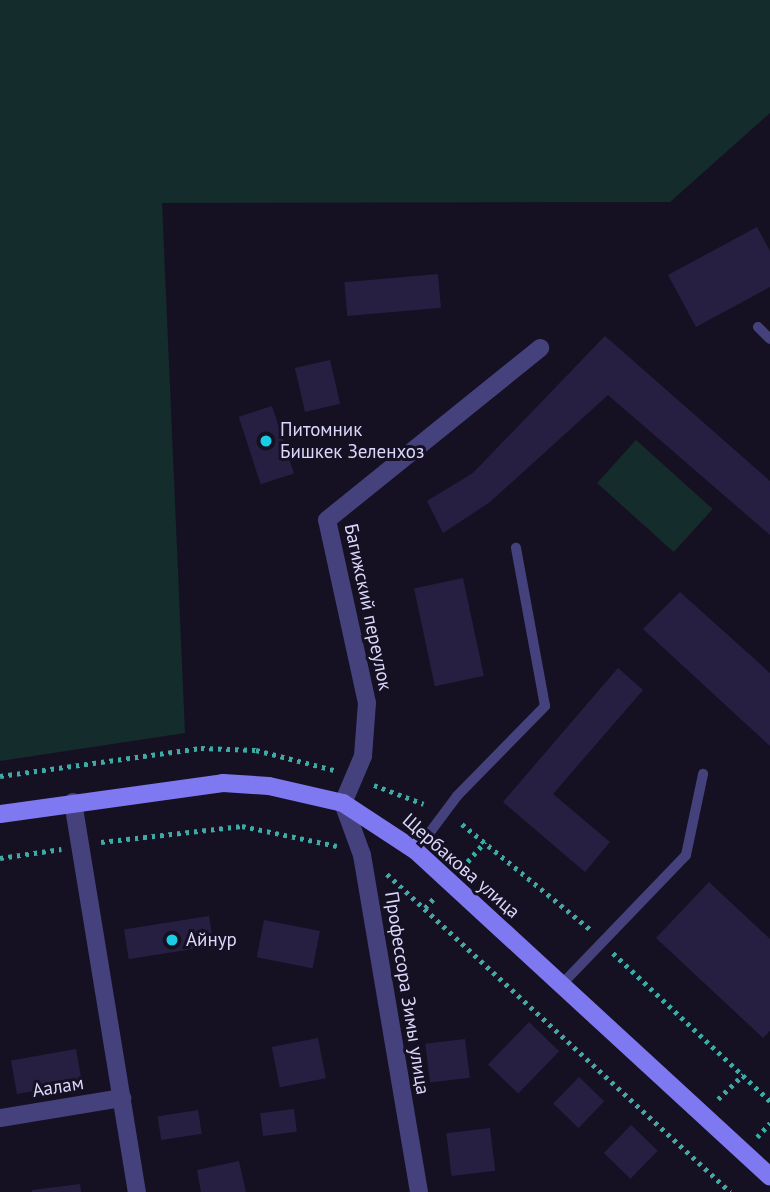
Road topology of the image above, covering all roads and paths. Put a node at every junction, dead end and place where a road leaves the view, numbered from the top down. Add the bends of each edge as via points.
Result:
1 (758, 327) dead end
2 (770, 340) edge
3 (540, 348) dead end
4 (516, 548) dead end
5 (336, 770) dead end
6 (703, 774) dead end
7 (0, 776) edge
8 (373, 785) dead end
9 (73, 802) junction
10 (343, 803) junction
11 (424, 804) dead end
12 (0, 814) edge
13 (462, 824) dead end
14 (485, 842) junction
15 (416, 851) junction
16 (458, 871) dead end
17 (435, 897) dead end
18 (425, 908) dead end
19 (591, 930) dead end
20 (613, 953) dead end
21 (562, 984) junction
22 (743, 1075) junction
23 (122, 1098) junction
24 (770, 1101) edge
25 (726, 1110) dead end
26 (0, 1118) edge
27 (770, 1123) edge
28 (746, 1129) dead end
29 (770, 1176) edge
30 (137, 1192) edge
31 (418, 1192) edge

1 - 2 lane
3 - 10 street, Багижский переулок via 327,520 367,703 363,756
4 - 15 lane via 545,706 457,796
5 - 7 path via 256,750 201,748
6 - 21 lane via 686,855
8 - 11 path
9 - 10 street, Щербакова улица via 223,783 269,786
9 - 12 street, Щербакова улица
9 - 23 street
10 - 15 street, Щербакова улица
10 - 31 street, Профессора Зимы улица via 362,855
13 - 14 path
14 - 16 path
14 - 19 path
15 - 21 street, Щербакова улица
17 - 18 path
20 - 22 path
21 - 29 street, Щербакова улица
22 - 24 path
22 - 25 path via 717,1101
23 - 26 street, Аалам
23 - 30 street
27 - 28 path via 755,1138

